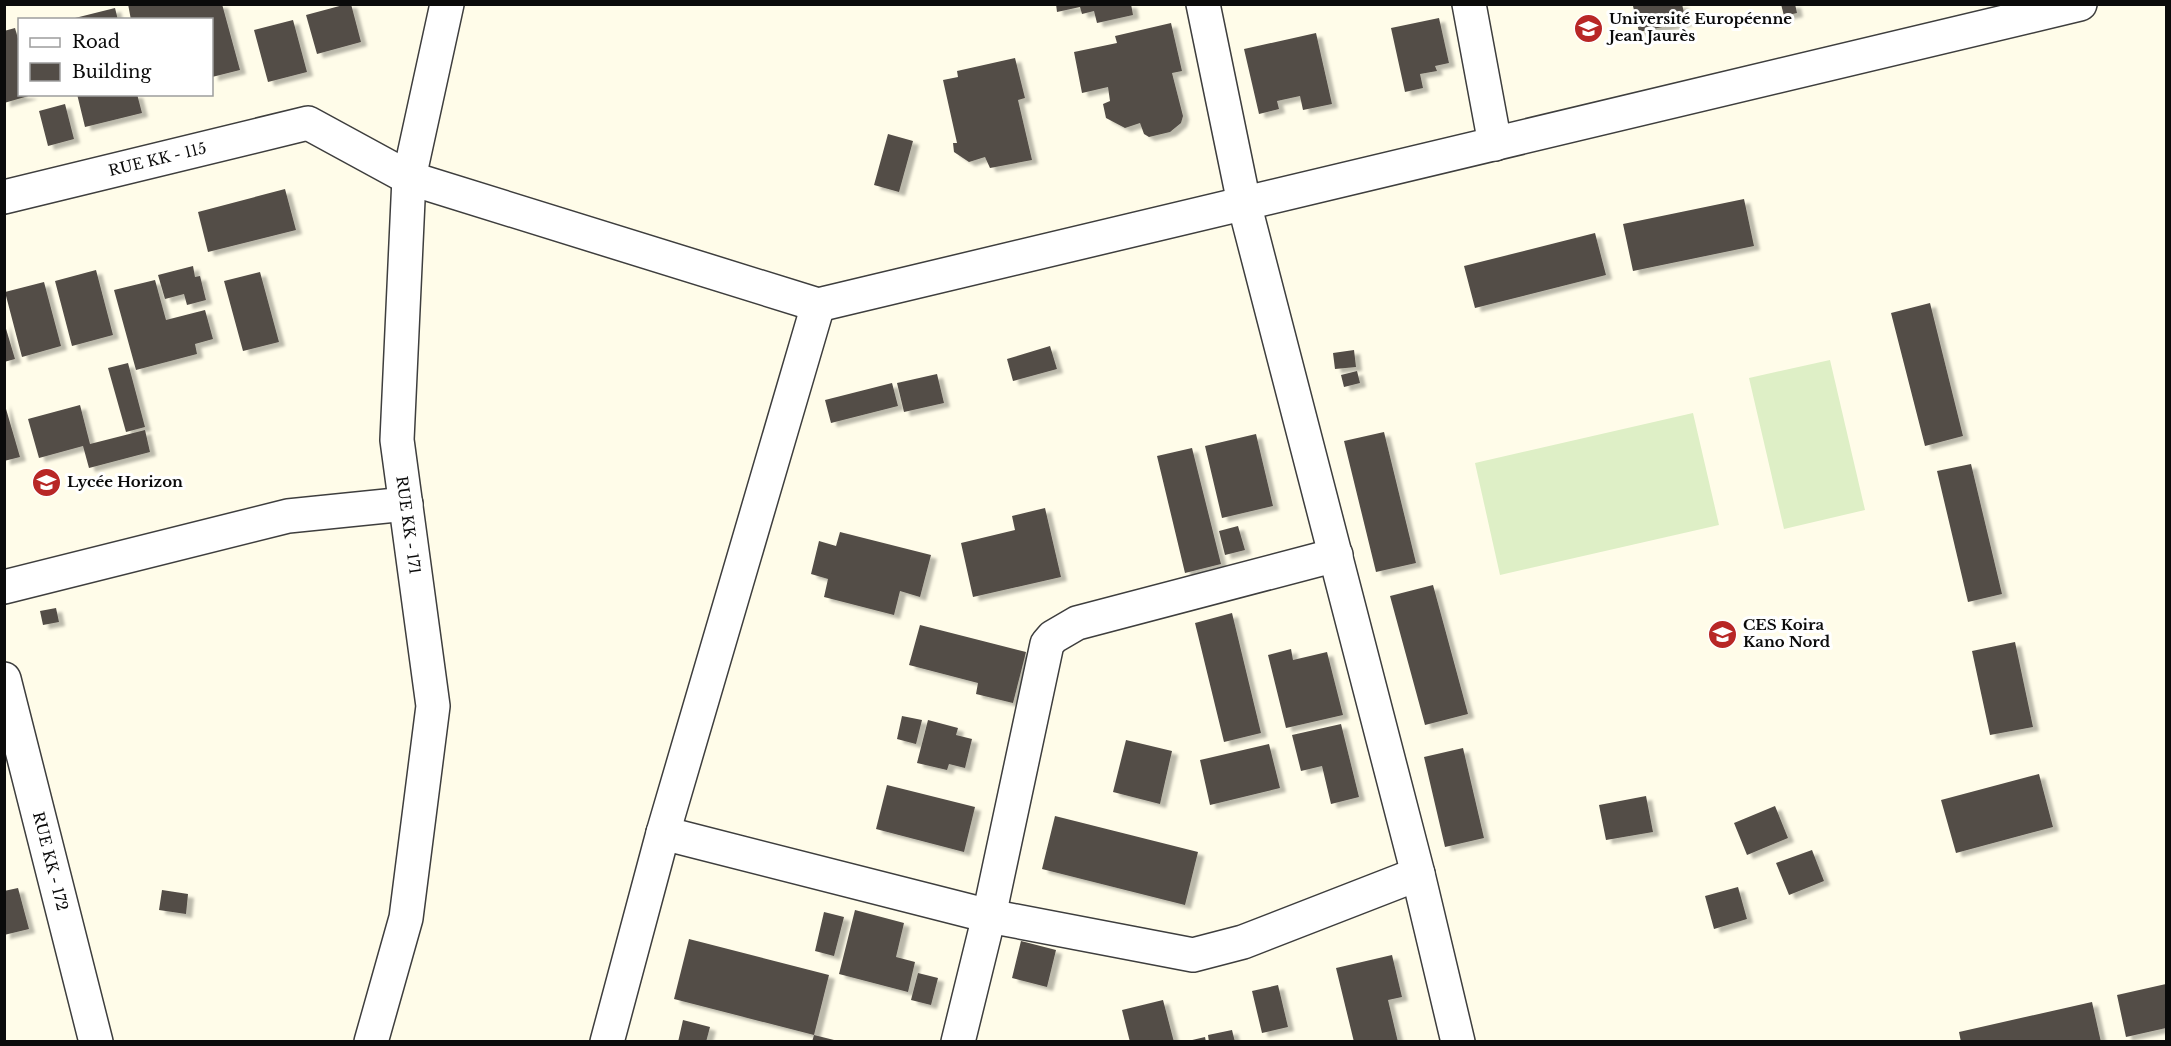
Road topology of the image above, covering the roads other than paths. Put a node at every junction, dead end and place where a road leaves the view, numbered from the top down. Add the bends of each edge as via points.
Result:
1 (447, 4) edge
2 (1203, 4) edge
3 (1469, 4) edge
4 (2080, 4) edge
5 (1496, 144) junction
6 (409, 178) junction
7 (4, 197) edge
8 (1244, 203) junction
9 (818, 305) junction
10 (406, 504) junction
11 (1336, 555) junction
12 (4, 587) edge
13 (4, 679) edge
14 (663, 833) junction
15 (1418, 874) junction
16 (989, 916) junction
17 (96, 1041) edge
18 (371, 1041) edge
19 (607, 1041) edge
20 (958, 1041) edge
21 (1458, 1041) edge

1 - 6 street, RUE KK - 171
2 - 8 street
3 - 5 street
4 - 5 street
5 - 8 street
6 - 7 street, RUE KK - 115 via 308,123
6 - 9 street
6 - 10 street, RUE KK - 171 via 397,440
8 - 9 street
8 - 11 street
9 - 14 street
10 - 12 street via 288,516
10 - 18 street, RUE KK - 171 via 434,706 406,918
11 - 15 street
11 - 16 street via 1077,623 1053,637 1047,644
13 - 17 street, RUE KK - 172
14 - 16 street
14 - 19 street
15 - 16 street via 1243,942 1193,955
15 - 21 street
16 - 20 street

